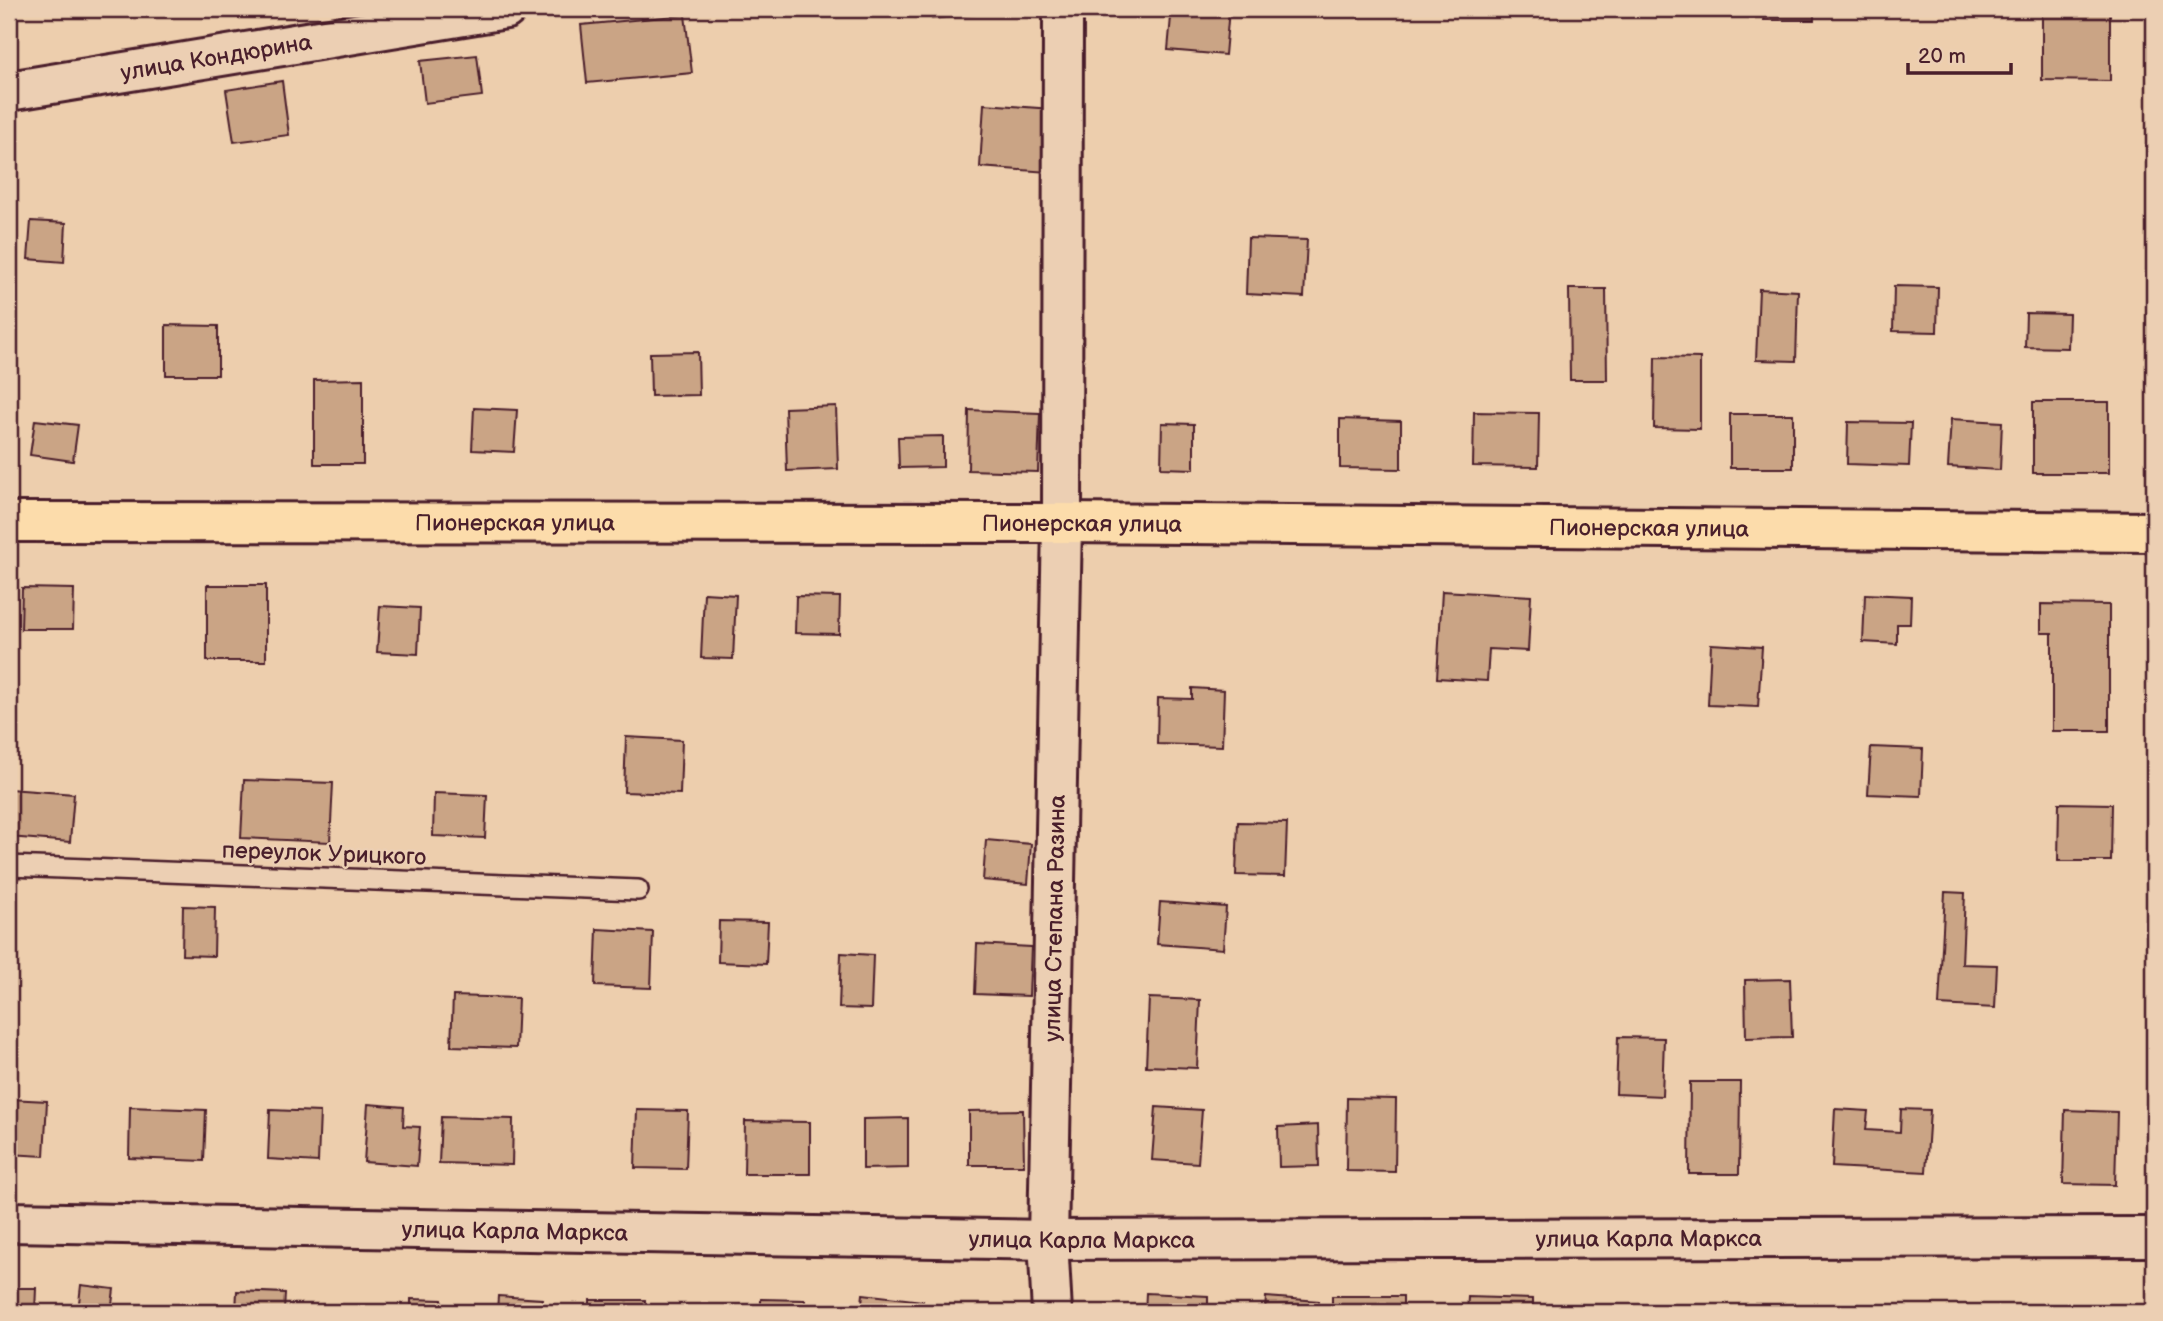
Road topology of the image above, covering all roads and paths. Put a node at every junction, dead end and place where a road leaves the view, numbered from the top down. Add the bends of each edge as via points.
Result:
1 (506, 9) edge
2 (1063, 9) edge
3 (9, 91) edge
4 (9, 522) edge
5 (1062, 523) junction
6 (2154, 532) edge
7 (9, 866) edge
8 (638, 890) dead end
9 (9, 1222) edge
10 (2154, 1237) edge
11 (1048, 1240) junction
12 (1052, 1312) edge

1 - 3 street, улица Кондюрина
2 - 5 street, улица Степана Разина
4 - 5 main road, Пионерская улица
5 - 6 main road, Пионерская улица
5 - 11 street, улица Степана Разина
7 - 8 lane, переулок Урицкого
9 - 11 street, улица Карла Маркса
10 - 11 street, улица Карла Маркса
11 - 12 street, улица Степана Разина

